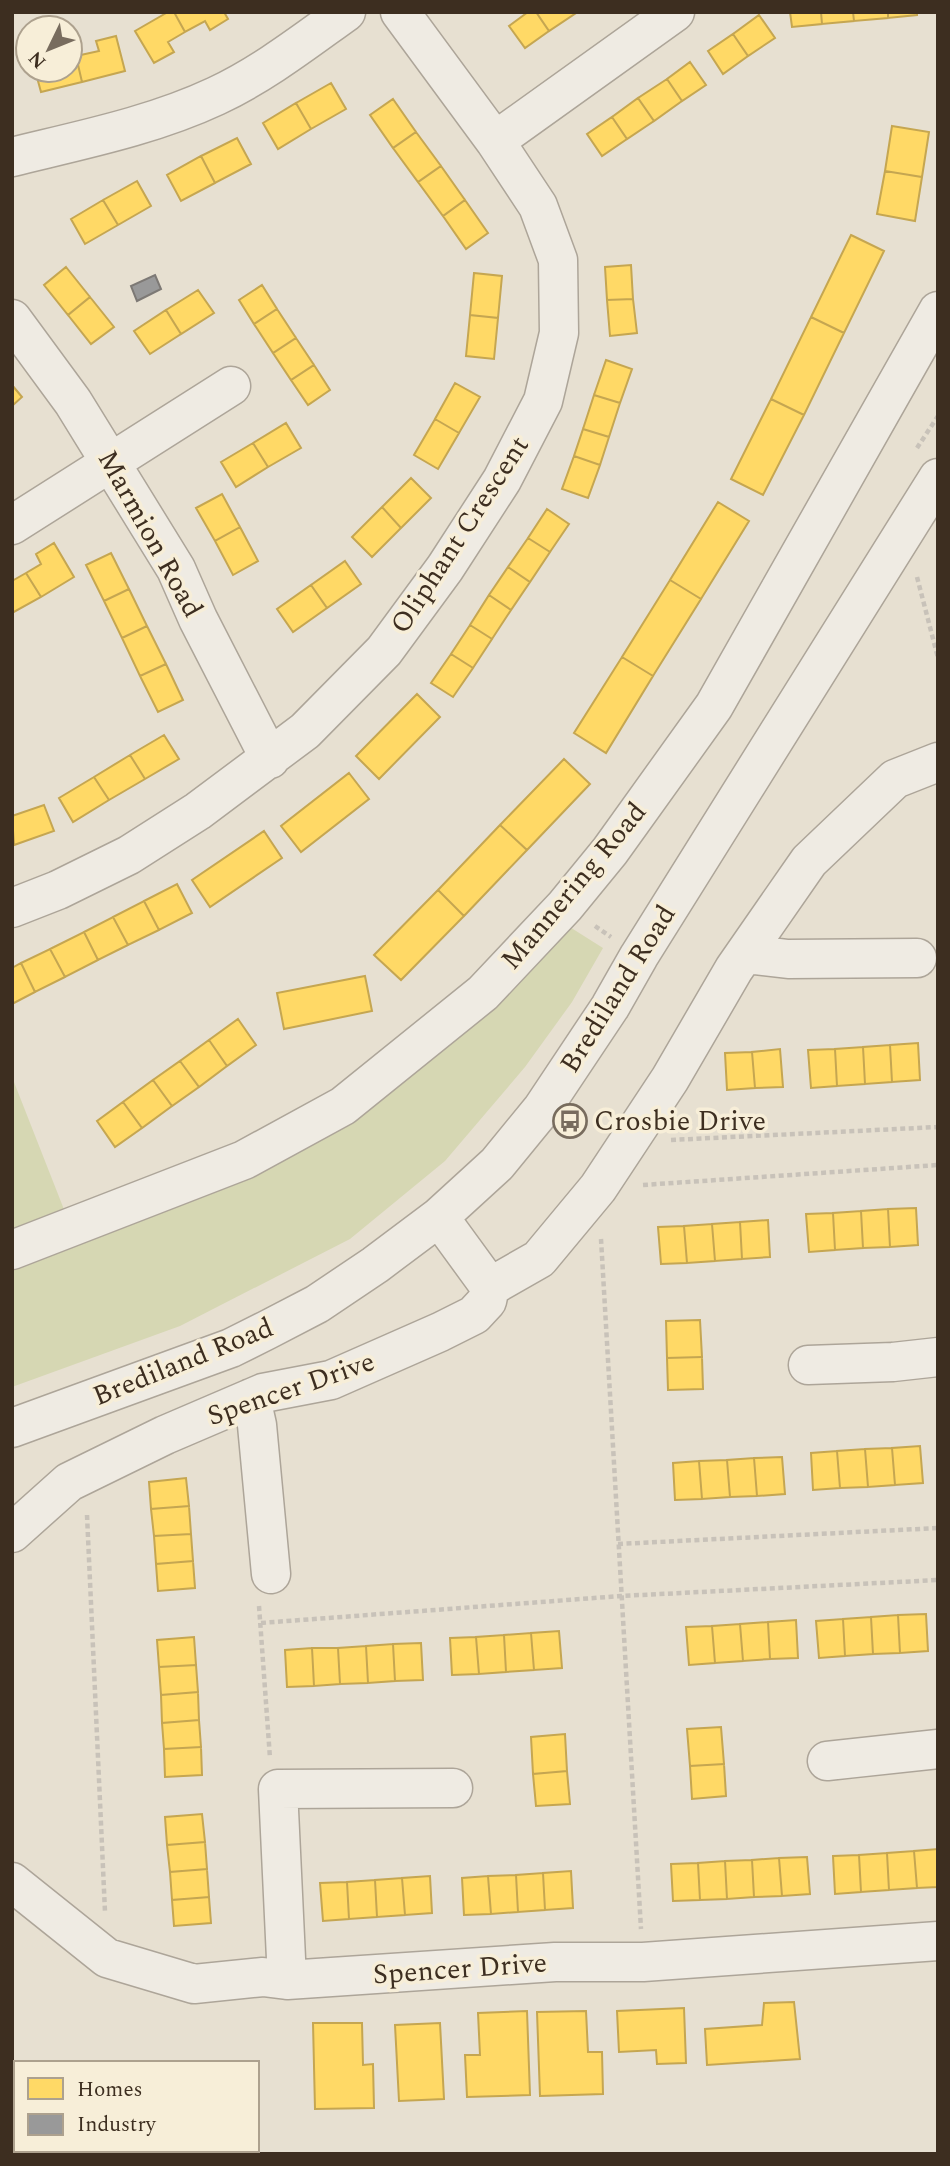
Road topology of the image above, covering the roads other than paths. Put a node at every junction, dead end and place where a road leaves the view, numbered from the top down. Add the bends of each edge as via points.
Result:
1 (346, 12) edge
2 (400, 12) edge
3 (675, 12) edge
4 (495, 141) junction
5 (12, 158) edge
6 (938, 311) edge
7 (12, 319) edge
8 (231, 386) dead end
9 (111, 461) junction
10 (938, 478) edge
11 (12, 525) edge
12 (270, 759) junction
13 (938, 762) edge
14 (12, 908) edge
15 (745, 954) junction
16 (917, 958) dead end
17 (439, 1217) junction
18 (12, 1250) edge
19 (490, 1287) junction
20 (938, 1357) edge
21 (808, 1365) dead end
22 (251, 1398) junction
23 (12, 1429) edge
24 (12, 1533) edge
25 (271, 1574) dead end
26 (938, 1749) edge
27 (827, 1761) dead end
28 (453, 1788) dead end
29 (12, 1882) edge
30 (938, 1941) edge
31 (287, 1980) junction

1 - 5 street via 271,65 216,96 154,120
2 - 4 street, Oliphant Crescent
3 - 4 street
4 - 12 street, Oliphant Crescent via 538,206 558,260 559,333 543,401 502,480 384,650 305,731
6 - 18 street, Mannering Road via 714,706 610,851 484,993 343,1106 244,1160
7 - 9 street, Marmion Road
8 - 9 street
9 - 11 street
9 - 12 street, Marmion Road via 176,569
10 - 17 street, Brediland Road via 542,1109 497,1164
12 - 14 street, Oliphant Crescent via 129,855
13 - 15 street via 895,779 810,861
15 - 16 street via 788,959
15 - 19 street via 598,1188 539,1259
17 - 19 street
17 - 23 street, Brediland Road via 317,1304 231,1348
19 - 22 street, Spencer Drive via 487,1301 474,1315 440,1332 331,1380
20 - 21 street
22 - 24 street, Spencer Drive via 69,1482
22 - 25 street
26 - 27 street
28 - 31 street via 278,1789
29 - 31 street, Spencer Drive via 107,1958 194,1984 263,1977
30 - 31 street, Spencer Drive

